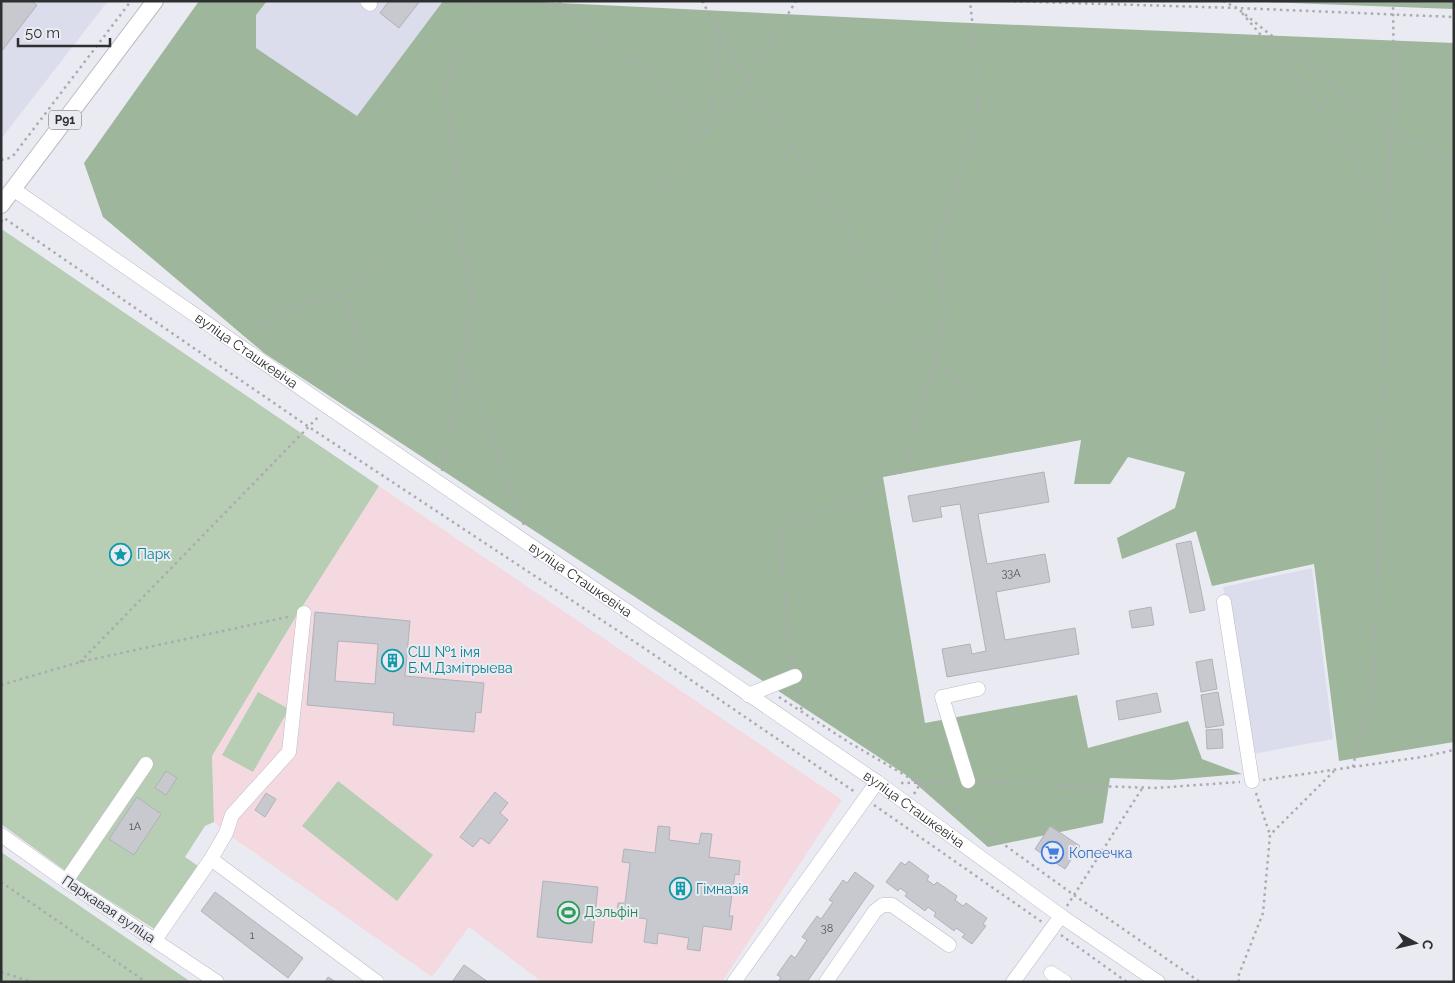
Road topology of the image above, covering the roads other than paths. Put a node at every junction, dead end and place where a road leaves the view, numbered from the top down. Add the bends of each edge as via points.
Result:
1 (155, 1) edge
2 (7, 185) edge
3 (1, 205) edge
4 (1224, 602) dead end
5 (304, 614) road end
6 (794, 676) road end
7 (978, 689) dead end
8 (748, 695) junction
9 (146, 764) dead end
10 (877, 782) junction
11 (968, 782) road end
12 (1252, 782) road end
13 (1, 835) edge
14 (212, 859) junction
15 (66, 881) junction
16 (1061, 916) junction
17 (155, 940) junction
18 (949, 945) dead end
19 (1051, 972) dead end
20 (738, 980) edge
21 (217, 982) edge
22 (377, 982) edge
23 (826, 982) edge
24 (1012, 982) edge
25 (1065, 982) edge
26 (1158, 982) edge

1 - 2 main road, Р91
2 - 3 main road, Р91
2 - 8 street, вуліца Сташкевіча
4 - 12 street
5 - 14 street via 289,752 232,815
6 - 8 street
7 - 11 street via 942,697
8 - 10 street, вуліца Сташкевіча
9 - 15 street
10 - 16 street, вуліца Сташкевіча
10 - 20 street
13 - 15 street, Паркавая вуліца
14 - 17 street
14 - 22 street
15 - 17 street, Паркавая вуліца
16 - 24 street
16 - 26 street, вуліца Сташкевіча
17 - 21 street, Паркавая вуліца
18 - 23 street via 892,905 883,905
19 - 25 street

